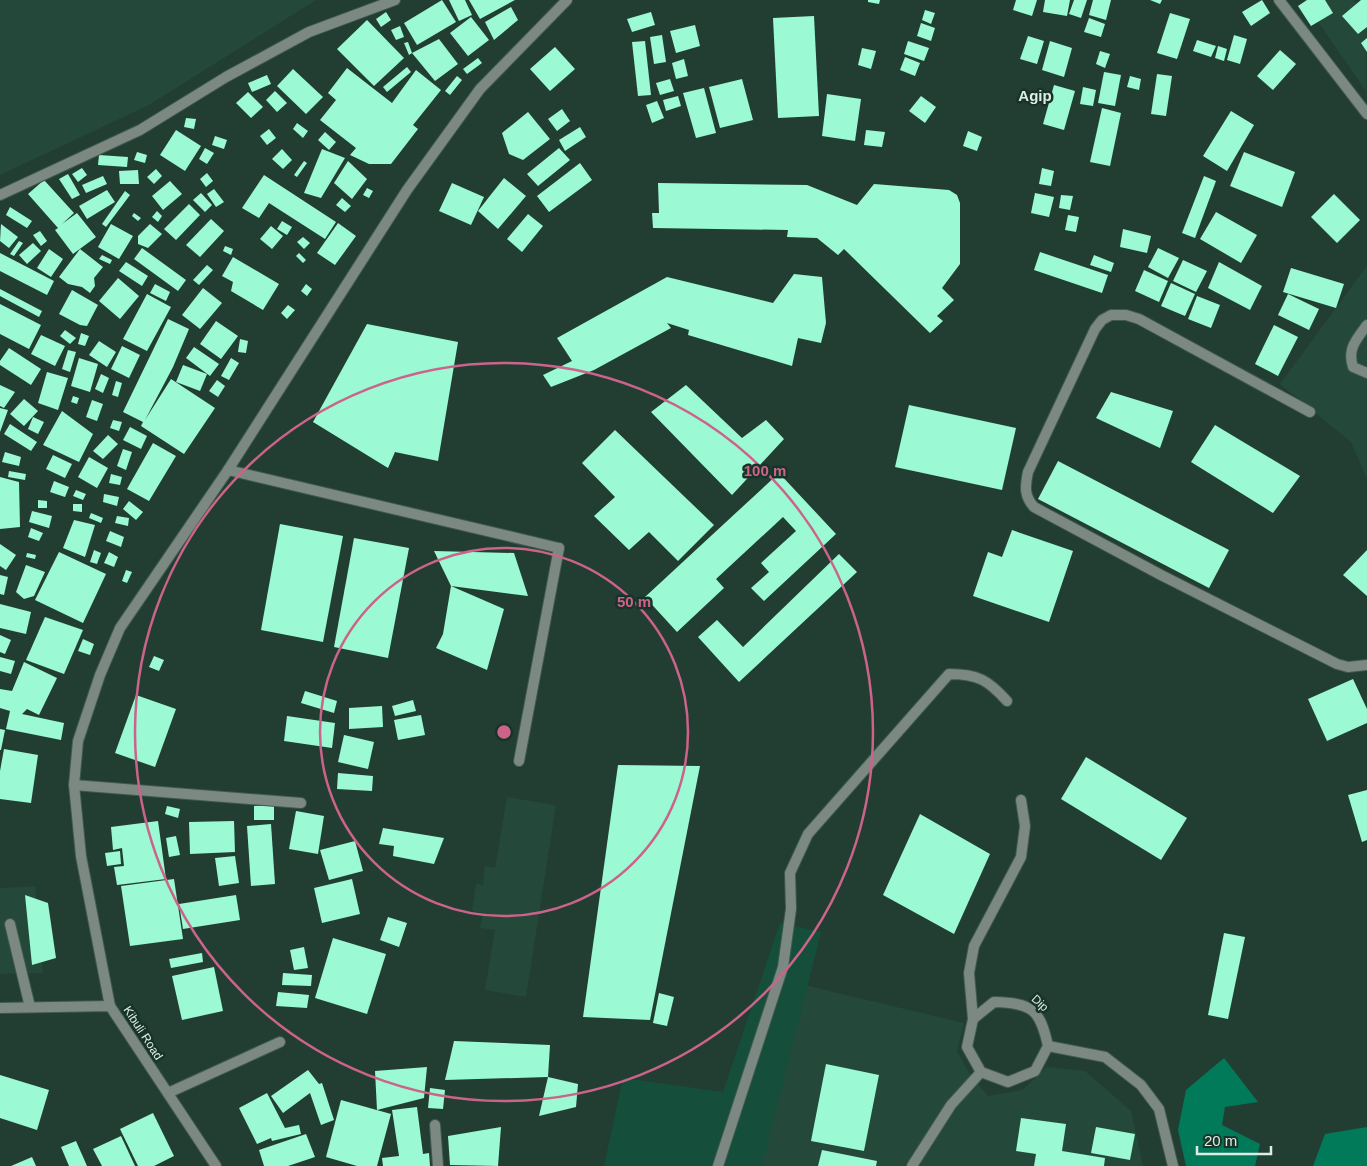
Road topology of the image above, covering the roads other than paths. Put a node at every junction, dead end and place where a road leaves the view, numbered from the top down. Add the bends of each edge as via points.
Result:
1 (395, 0) edge
2 (567, 0) edge
3 (1279, 0) edge
4 (1367, 114) edge
5 (0, 195) edge
6 (1367, 325) edge
7 (1367, 373) edge
8 (1310, 412) dead end
9 (228, 470) junction
10 (1367, 665) edge
11 (1007, 701) dead end
12 (519, 762) dead end
13 (74, 785) junction
14 (1020, 800) dead end
15 (301, 803) dead end
16 (10, 924) dead end
17 (110, 1006) junction
18 (30, 1007) junction
19 (0, 1008) edge
20 (973, 1019) junction
21 (280, 1042) dead end
22 (1048, 1046) junction
23 (981, 1072) junction
24 (168, 1094) junction
25 (435, 1125) dead end
26 (216, 1166) edge
27 (438, 1166) edge
28 (718, 1166) edge
29 (912, 1166) edge
30 (1173, 1166) edge

1 - 5 street via 309,32 140,130
2 - 9 street via 474,96 407,190
3 - 4 street
6 - 7 street via 1351,346 1350,357 1353,368
8 - 10 street via 1155,326 1126,315 1111,315 1095,329 1028,472 1026,499 1034,507 1110,548 1337,664 1348,667
9 - 12 street via 559,548
9 - 13 street via 120,628 78,741
11 - 28 street via 992,684 969,674 949,674 808,834 790,873 791,909 783,967
13 - 15 street
13 - 17 street via 81,856
14 - 20 street via 1025,826 1021,857 974,946 968,973
16 - 18 street
17 - 18 street, Kibuli Road
17 - 24 street, Kibuli Road
18 - 19 street, Kibuli Road
20 - 22 street, Dip via 994,1002 1021,1003 1042,1020
20 - 23 street via 966,1046
21 - 24 street
22 - 23 street via 1034,1071 1008,1082
22 - 30 street via 1105,1057 1142,1085 1159,1109
23 - 29 street via 951,1105
24 - 26 street, Kibuli Road
25 - 27 street

